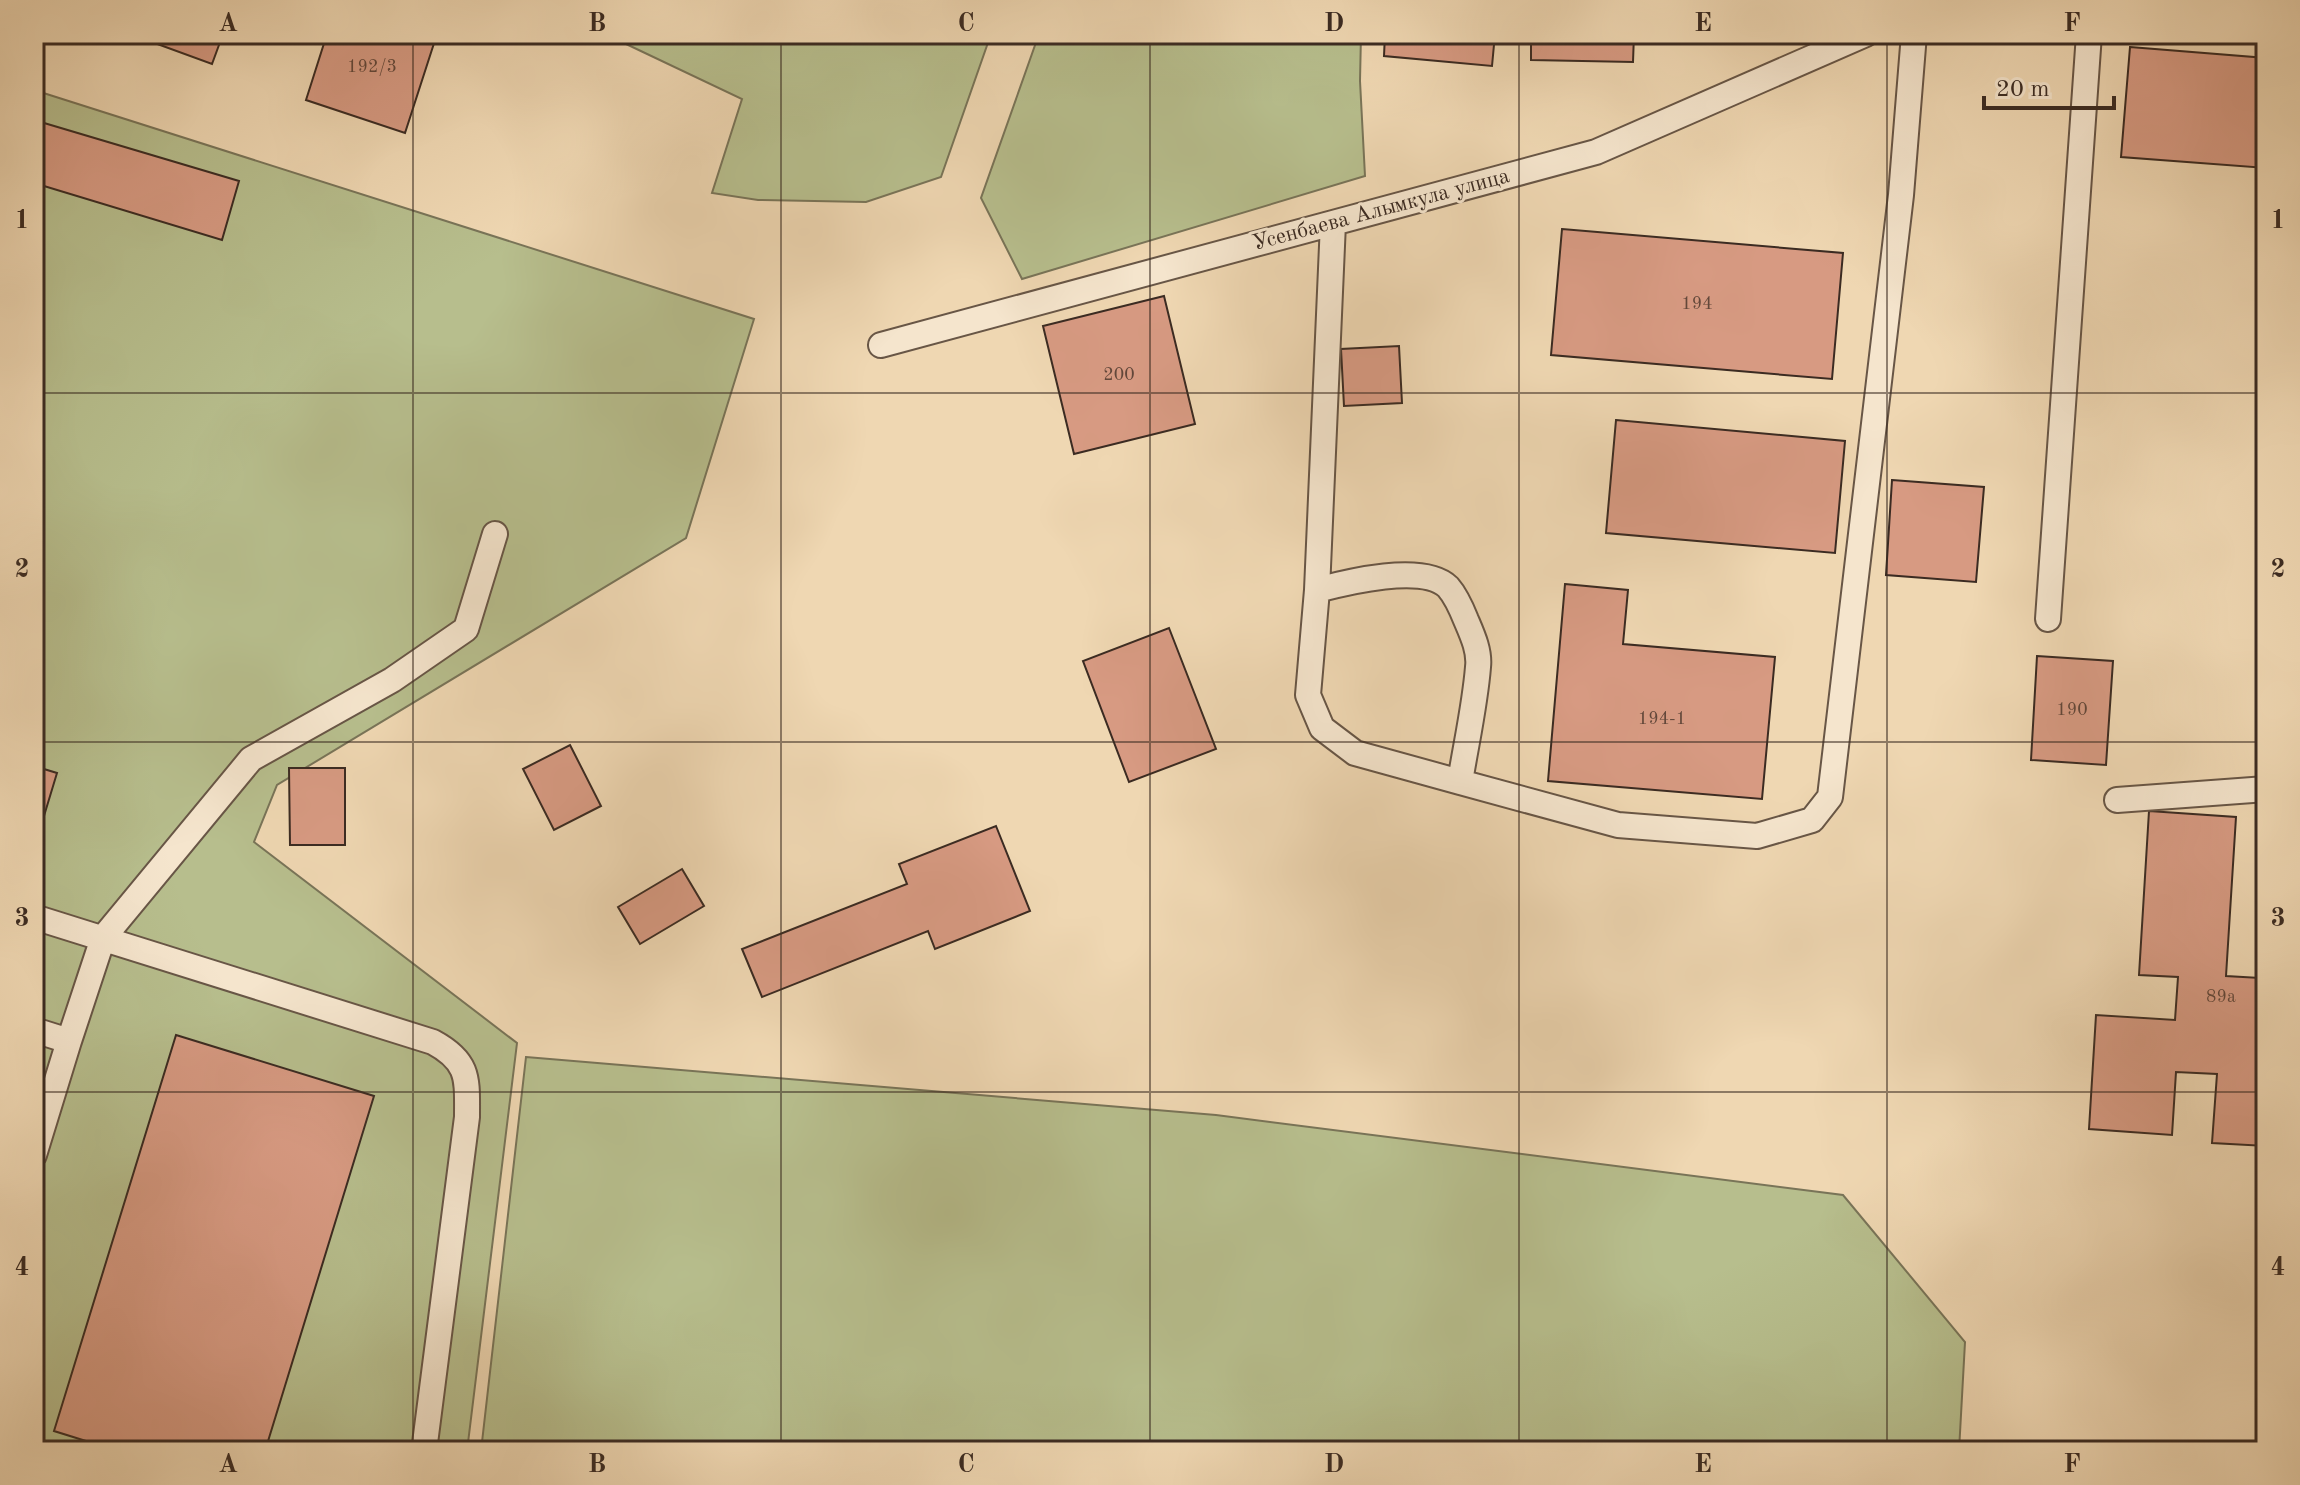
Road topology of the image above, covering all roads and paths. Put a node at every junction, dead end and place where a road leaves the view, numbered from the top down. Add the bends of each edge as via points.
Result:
1 (1866, 34) edge
2 (1914, 34) edge
3 (2089, 34) edge
4 (1333, 223) junction
5 (881, 345) dead end
6 (495, 534) dead end
7 (1317, 590) junction
8 (2048, 619) dead end
9 (1460, 782) junction
10 (2266, 789) edge
11 (2117, 800) dead end
12 (34, 917) edge
13 (103, 938) junction
14 (34, 1030) edge
15 (69, 1041) junction
16 (34, 1155) edge
17 (424, 1451) edge

1 - 4 lane, Усенбаева Алымкула улица via 1596,152
2 - 9 lane via 1901,195 1830,797 1812,820 1757,836 1618,825
3 - 8 lane
4 - 5 lane, Усенбаева Алымкула улица
4 - 7 lane
6 - 13 lane via 466,629 392,680 251,759
7 - 9 lane via 1308,695 1322,728 1355,753
7 - 9 lane via 1364,578 1415,575 1448,587 1474,638 1479,663
10 - 11 lane
12 - 13 lane
13 - 15 lane
13 - 17 lane via 433,1042 451,1052 462,1067 467,1117
14 - 15 lane
15 - 16 lane

